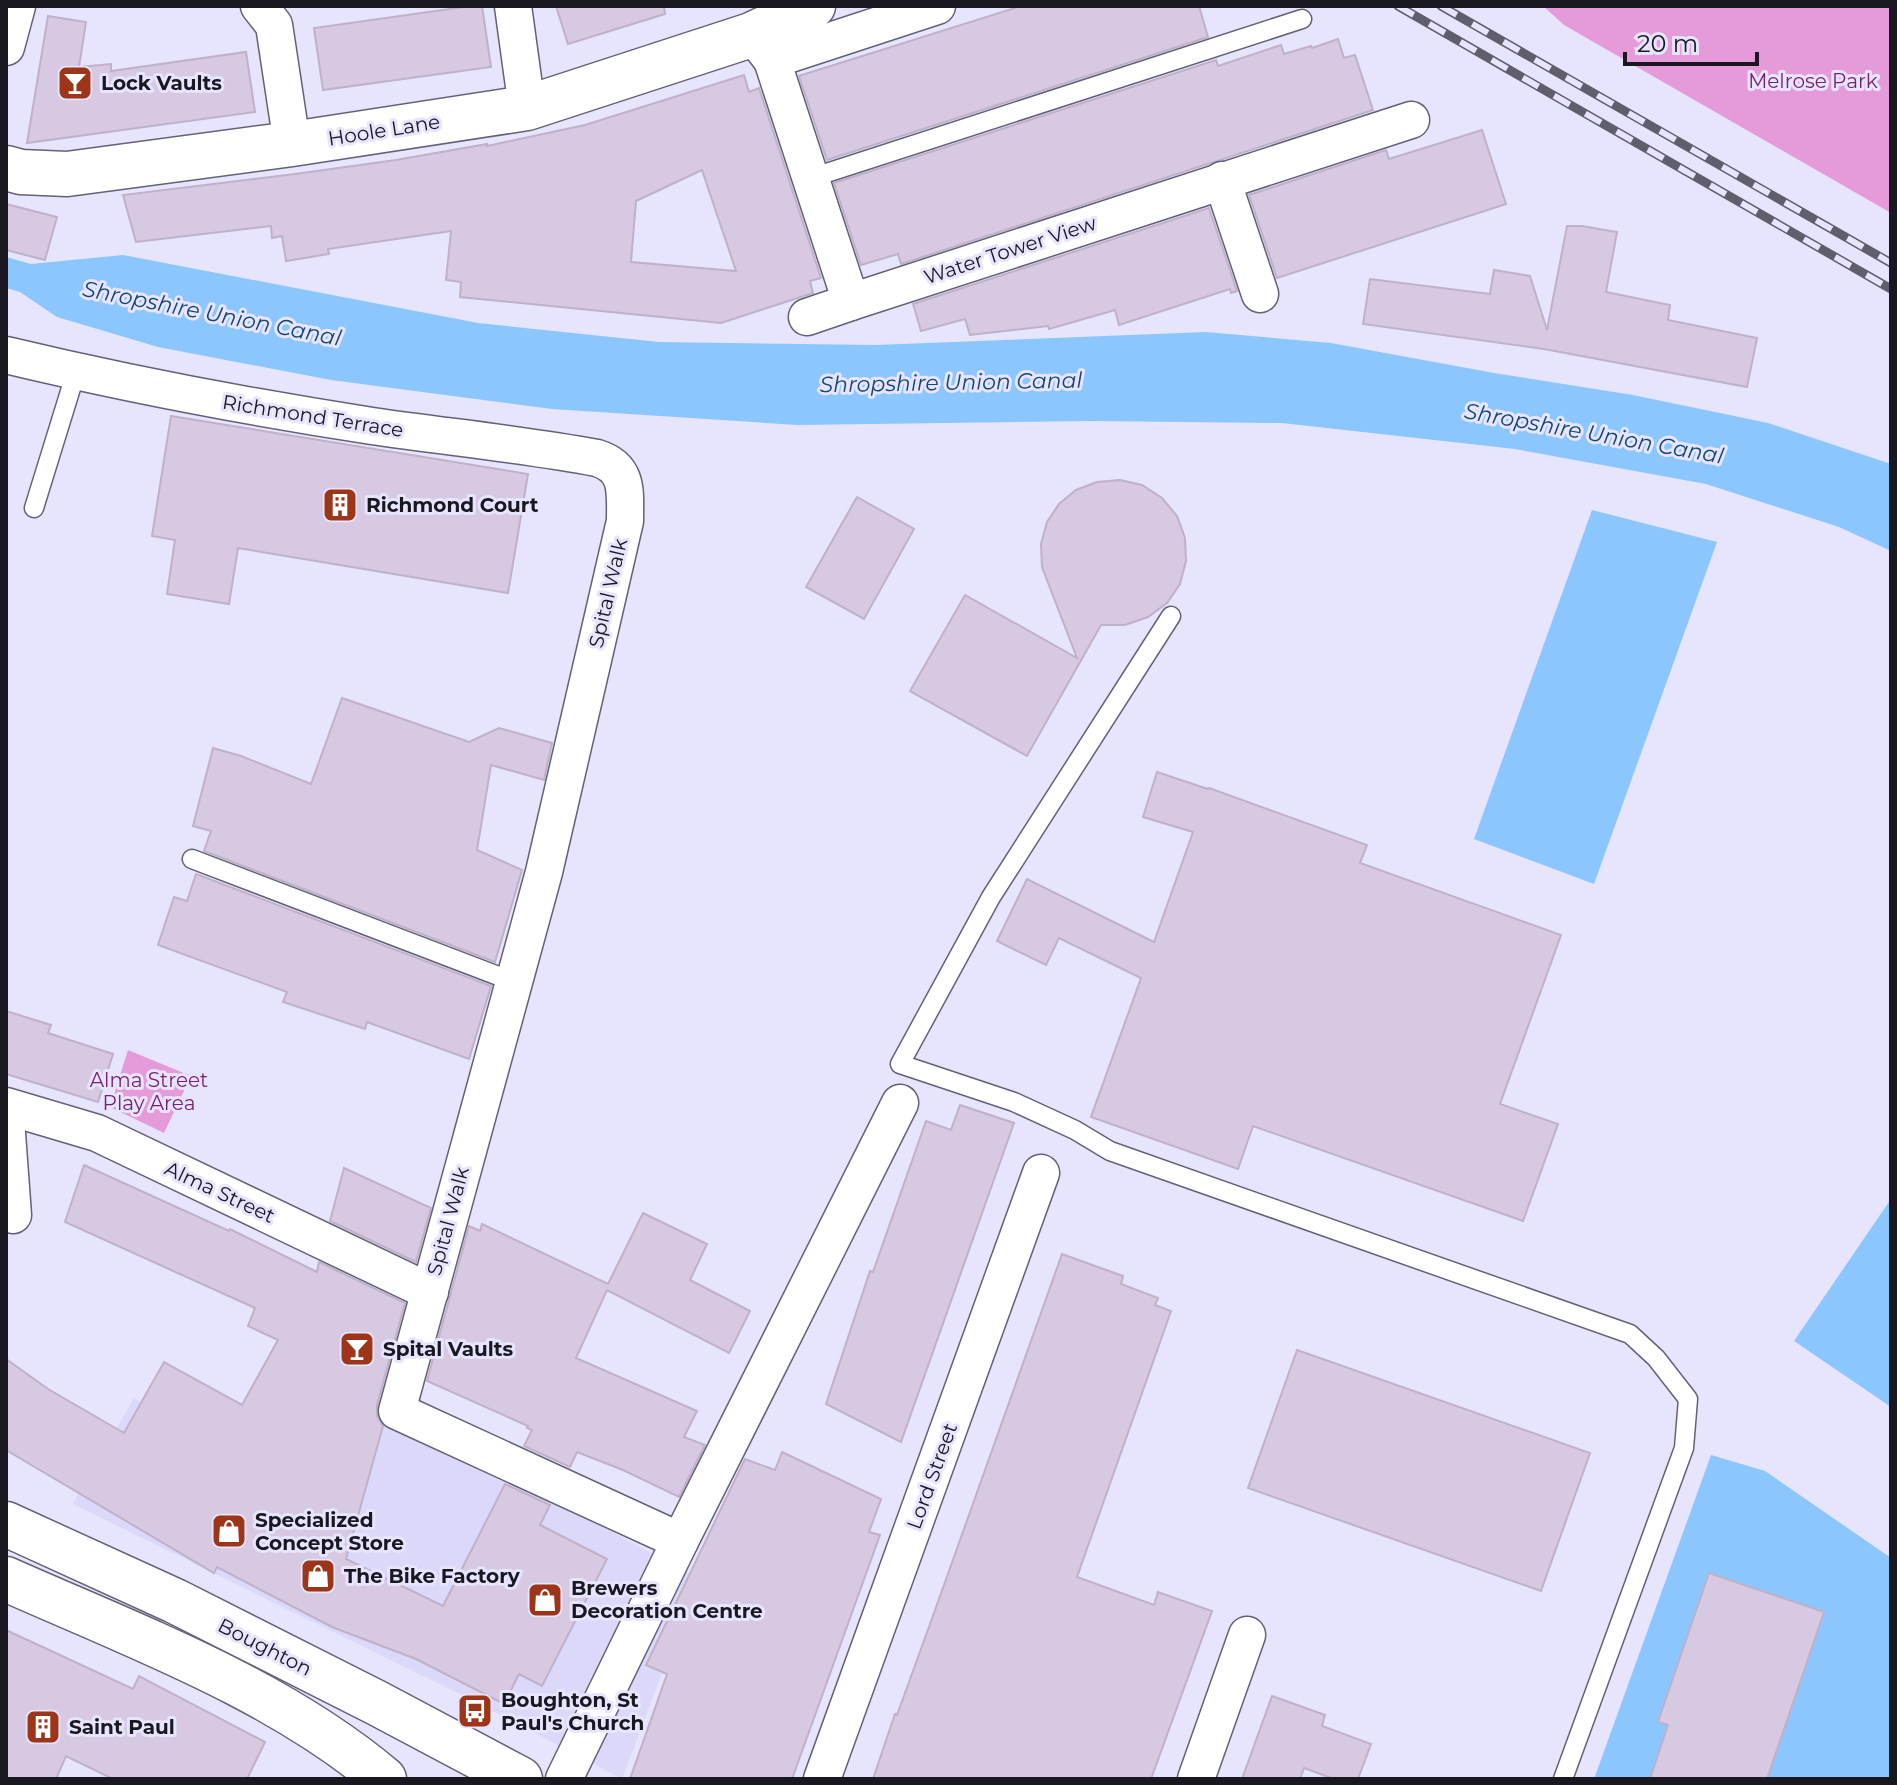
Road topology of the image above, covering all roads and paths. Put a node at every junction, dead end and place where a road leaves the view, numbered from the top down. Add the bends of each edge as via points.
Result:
1 (17, 6) edge
2 (259, 6) edge
3 (513, 6) edge
4 (813, 6) edge
5 (937, 6) edge
6 (1302, 19) dead end
7 (6, 47) edge
8 (762, 48) junction
9 (527, 108) junction
10 (1411, 120) dead end
11 (292, 144) junction
12 (6, 168) edge
13 (811, 178) junction
14 (1222, 180) junction
15 (1260, 294) dead end
16 (851, 302) junction
17 (807, 317) dead end
18 (6, 355) edge
19 (76, 372) junction
20 (618, 471) joint
21 (34, 508) dead end
22 (1171, 616) dead end
23 (192, 859) dead end
24 (514, 982) junction
25 (900, 1103) dead end
26 (6, 1106) edge
27 (6, 1120) edge
28 (1041, 1173) dead end
29 (13, 1215) dead end
30 (430, 1292) junction
31 (6, 1524) edge
32 (680, 1541) junction
33 (6, 1579) edge
34 (1247, 1635) dead end
35 (384, 1779) edge
36 (520, 1779) edge
37 (564, 1779) edge
38 (822, 1779) edge
39 (1196, 1779) edge
40 (1563, 1779) edge

1 - 7 street
2 - 11 street via 274,25
3 - 9 street
4 - 8 main road, Hoole Lane
5 - 8 street, Hoole Lane
6 - 13 lane
8 - 9 main road, Hoole Lane
8 - 13 street
9 - 11 main road, Hoole Lane
10 - 14 street, Water Tower View
11 - 12 main road, Hoole Lane via 67,174
13 - 16 street
14 - 15 street
14 - 16 street, Water Tower View
16 - 17 street, Water Tower View
18 - 19 street, Richmond Terrace
19 - 20 street, Richmond Terrace via 211,400 586,456 609,462
19 - 21 lane
20 - 24 street, Spital Walk via 626,487 625,521
22 - 40 lane via 991,897 900,1064 1014,1102 1110,1151 1630,1334 1656,1358 1688,1399 1684,1448
23 - 24 lane
24 - 30 street, Spital Walk
25 - 32 street
26 - 30 street, Alma Street via 97,1133
27 - 29 street
28 - 38 street, Lord Street
30 - 32 street, Spital Walk via 397,1411
31 - 36 main road, Boughton via 175,1601
32 - 37 street
33 - 35 main road via 289,1712
34 - 39 street

